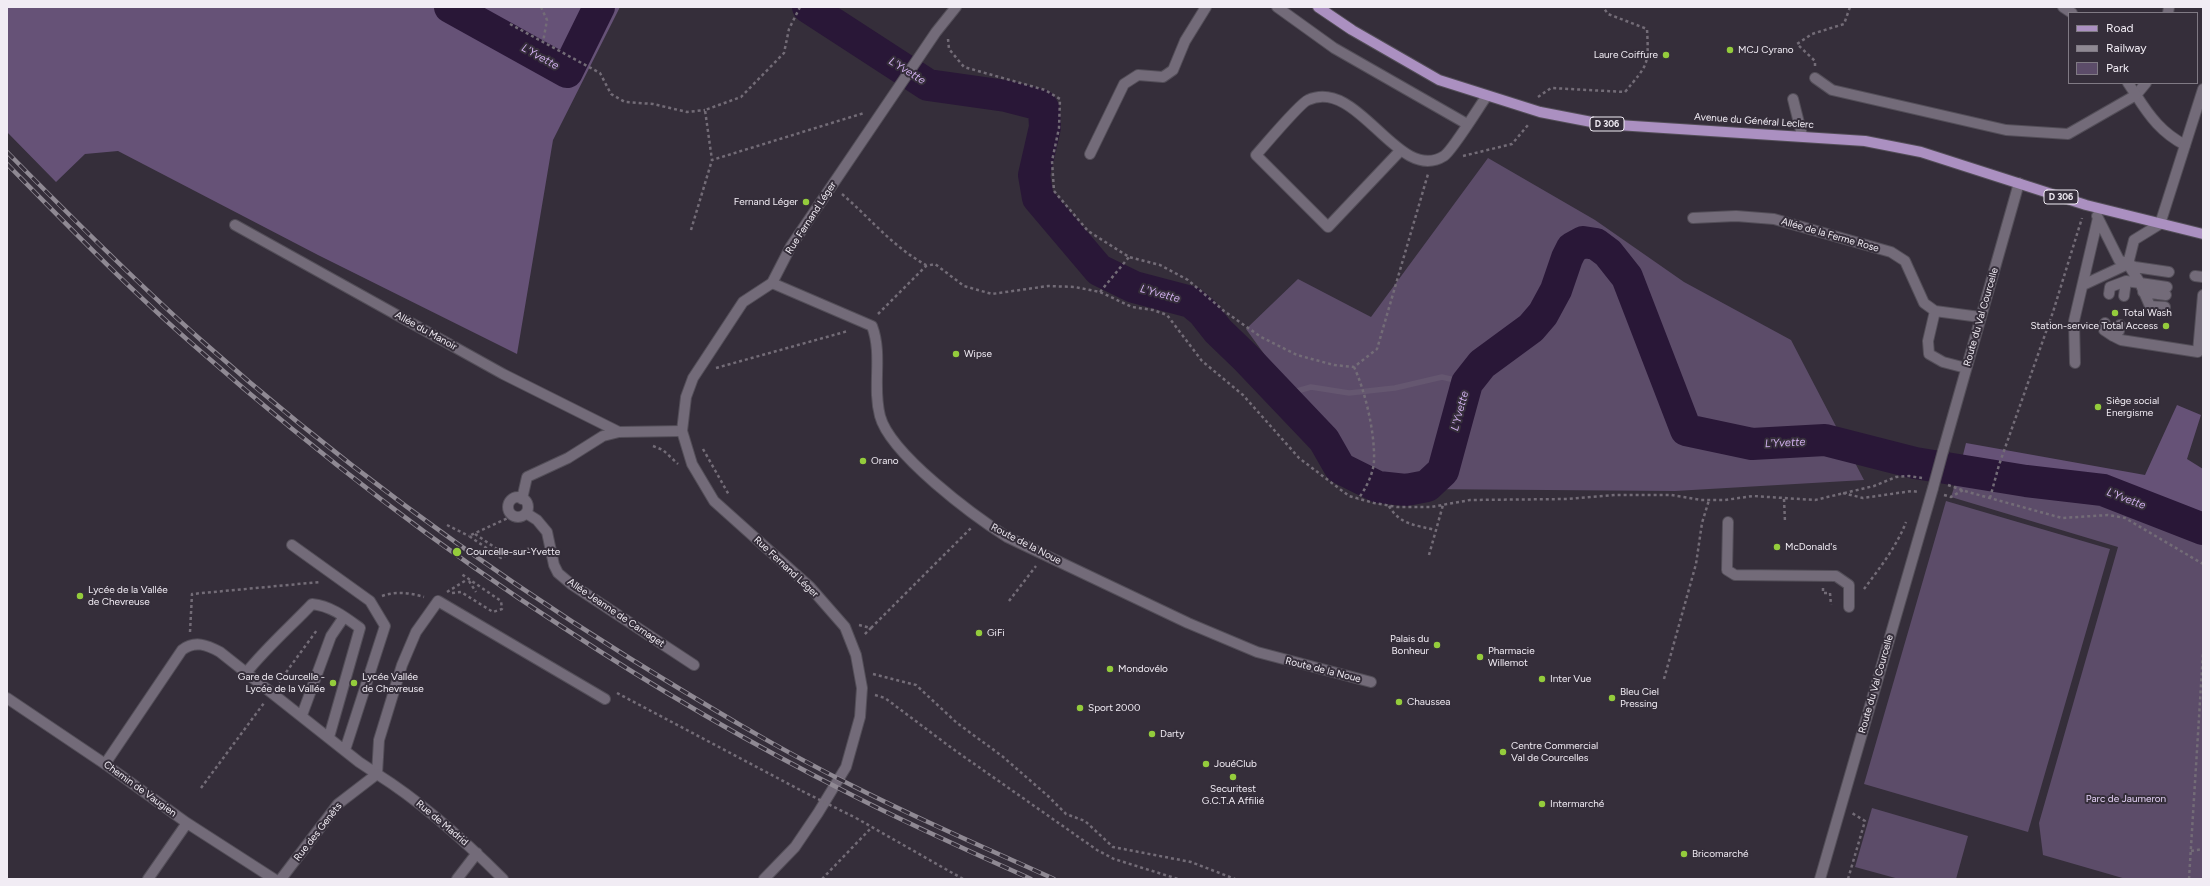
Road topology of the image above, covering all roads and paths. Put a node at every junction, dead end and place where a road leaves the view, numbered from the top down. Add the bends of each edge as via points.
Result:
1 (541, 7) edge
2 (800, 7) edge
3 (956, 7) edge
4 (1206, 7) edge
5 (1277, 7) edge
6 (1318, 7) edge
7 (1603, 7) edge
8 (1850, 7) edge
9 (944, 21) junction
10 (510, 24) dead end
11 (544, 42) junction
12 (1815, 78) joint
13 (2129, 84) edge
14 (2145, 84) edge
15 (2203, 89) edge
16 (2136, 95) junction
17 (1486, 97) junction
18 (1538, 97) dead end
19 (1793, 99) dead end
20 (885, 107) junction
21 (705, 110) junction
22 (1467, 124) junction
23 (1528, 125) dead end
24 (1802, 135) junction
25 (2185, 145) junction
26 (1400, 151) junction
27 (1090, 154) dead end
28 (1458, 158) dead end
29 (712, 160) junction
30 (1429, 170) dead end
31 (2019, 183) junction
32 (833, 185) junction
33 (2089, 206) junction
34 (1693, 218) dead end
35 (2098, 218) junction
36 (2160, 224) junction
37 (235, 225) dead end
38 (691, 230) dead end
39 (2203, 234) edge
40 (1129, 257) junction
41 (2128, 264) junction
42 (926, 266) junction
43 (2169, 272) dead end
44 (2126, 281) junction
45 (772, 283) junction
46 (2083, 285) junction
47 (2142, 287) junction
48 (2167, 291) dead end
49 (1100, 292) junction
50 (2109, 294) dead end
51 (2124, 296) dead end
52 (2200, 296) edge
53 (2165, 307) dead end
54 (1935, 311) junction
55 (2191, 311) dead end
56 (872, 312) dead end
57 (2202, 312) edge
58 (1980, 317) junction
59 (856, 321) junction
60 (2105, 323) dead end
61 (2120, 324) dead end
62 (2113, 336) junction
63 (2075, 363) dead end
64 (1354, 367) junction
65 (1966, 368) junction
66 (712, 374) dead end
67 (682, 431) junction
68 (619, 432) junction
69 (649, 443) dead end
70 (702, 446) dead end
71 (708, 459) junction
72 (692, 464) junction
73 (1924, 479) dead end
74 (1946, 484) dead end
75 (1962, 490) junction
76 (1932, 491) junction
77 (1843, 493) junction
78 (730, 496) dead end
79 (1990, 498) junction
80 (522, 499) junction
81 (1358, 499) junction
82 (1784, 499) junction
83 (1709, 500) junction
84 (1443, 505) junction
85 (1389, 506) junction
86 (526, 513) junction
87 (512, 516) junction
88 (980, 520) junction
89 (1728, 522) dead end
90 (1785, 522) dead end
91 (1906, 522) dead end
92 (448, 525) dead end
93 (1435, 530) junction
94 (475, 533) junction
95 (469, 536) junction
96 (292, 545) dead end
97 (551, 547) junction
98 (503, 553) dead end
99 (1044, 554) junction
100 (1429, 555) dead end
101 (2203, 564) edge
102 (460, 573) dead end
103 (468, 579) junction
104 (326, 586) dead end
105 (460, 592) dead end
106 (476, 592) dead end
107 (450, 598) dead end
108 (370, 600) junction
109 (438, 601) junction
110 (1009, 601) dead end
111 (1849, 607) joint
112 (344, 617) junction
113 (870, 628) junction
114 (319, 629) dead end
115 (189, 644) junction
116 (2203, 653) edge
117 (694, 665) dead end
118 (246, 673) junction
119 (868, 673) dead end
120 (1664, 679) dead end
121 (1372, 682) dead end
122 (613, 691) dead end
123 (271, 692) junction
124 (870, 694) dead end
125 (7, 698) edge
126 (605, 698) dead end
127 (302, 715) junction
128 (329, 737) junction
129 (345, 750) junction
130 (105, 764) junction
131 (377, 774) junction
132 (201, 788) dead end
133 (836, 804) dead end
134 (1841, 806) junction
135 (833, 810) dead end
136 (187, 823) junction
137 (872, 827) junction
138 (2203, 849) edge
139 (2191, 851) junction
140 (478, 853) junction
141 (148, 879) edge
142 (274, 879) edge
143 (281, 879) edge
144 (457, 879) edge
145 (503, 879) edge
146 (764, 879) edge
147 (822, 879) edge
148 (963, 879) edge
149 (1178, 879) edge
150 (1235, 879) edge
151 (1820, 879) edge
152 (1848, 879) edge
153 (2189, 879) edge

1 - 11 path via 547,20
2 - 21 path via 788,29 784,53 741,97
3 - 9 street, Rue Fernand Léger
4 - 27 street via 1184,41 1173,70 1163,77 1138,75 1124,84
5 - 22 street via 1334,48
6 - 17 main road, Avenue du Général Leclerc / D 306 via 1352,30 1439,80
7 - 18 path via 1608,14 1648,29 1649,57 1645,67 1624,92 1551,88
8 - 12 path via 1844,24 1812,34 1797,44 1815,61
9 - 20 street, Rue Fernand Léger
9 - 40 path via 949,49 964,67 1045,90 1060,99 1059,128 1052,161 1054,190 1088,231
10 - 11 path
11 - 21 path via 600,73 611,94 625,102 653,104 687,112
12 - 16 street via 1832,90 1999,128 2068,134
13 - 16 street
14 - 16 street
15 - 25 street
16 - 25 street via 2159,127 2171,138
17 - 22 street
17 - 24 main road, Avenue du Général Leclerc / D 306 via 1540,112 1602,124
19 - 24 street
20 - 29 path
20 - 32 street, Rue Fernand Léger
21 - 29 path
22 - 26 street via 1445,155 1432,161
23 - 28 path via 1512,144
24 - 31 main road, Avenue du Général Leclerc / D 306 via 1864,140 1921,152
25 - 36 street
26 - 26 street via 1354,108 1336,99 1319,97 1307,100 1256,155 1328,228
29 - 38 path
30 - 64 path via 1377,349
31 - 33 main road, Avenue du Général Leclerc / D 306
31 - 58 street, Route du Val Courcelle
32 - 42 path via 879,231
32 - 45 street, Rue Fernand Léger via 791,246
33 - 35 street
33 - 36 main road, Avenue du Général Leclerc / D 306
33 - 79 path via 1999,465
34 - 54 street, Allée de la Ferme Rose via 1736,216 1774,219 1891,252 1905,261 1924,304
35 - 41 street via 2119,260
35 - 46 street
36 - 39 main road, Avenue du Général Leclerc / D 306
36 - 41 street via 2134,240
37 - 68 street, Allée du Manoir via 504,374
40 - 49 path
40 - 64 path via 1160,265 1188,280 1224,311 1261,337 1297,355
41 - 43 street
41 - 46 street
41 - 47 street
42 - 49 path via 935,264 964,286 992,294 1048,286 1075,287
42 - 56 path via 878,314
44 - 47 street
44 - 50 street via 2110,287
44 - 51 street
45 - 59 street, Route de la Noue
45 - 67 street, Rue Fernand Léger via 743,302 693,378 686,397
46 - 63 street via 2074,321
47 - 48 street
47 - 53 street via 2150,306
49 - 81 path via 1132,307 1167,315 1202,361 1243,395 1299,458 1349,496
52 - 57 street
54 - 58 street
54 - 65 street via 1928,341 1929,354 1943,362
55 - 57 street
57 - 62 street via 2198,352 2121,340
58 - 65 street, Route du Val Courcelle
59 - 66 path via 851,331 721,366
59 - 88 street, Route de la Noue via 872,326 877,339 876,382 881,418 897,444 948,495
60 - 62 street via 2104,330
61 - 62 street via 2119,331
64 - 81 path via 1362,383 1374,460 1365,490
65 - 76 street, Route du Val Courcelle, bridge
67 - 68 street
67 - 72 street, Rue Fernand Léger
68 - 80 street via 603,436 568,458 528,477
69 - 72 path via 663,450 680,467
70 - 71 path
71 - 72 path
71 - 78 path
72 - 146 street, Rue Fernand Léger via 714,501 810,587 845,627 856,655 860,681 860,717 846,767 795,847
73 - 77 path via 1896,477 1874,486
74 - 75 path
75 - 76 path via 1951,497
75 - 79 path
76 - 77 path via 1912,491 1863,498
76 - 134 street, Route du Val Courcelle
77 - 82 path via 1815,500
79 - 101 path via 2062,518 2108,515 2125,518
80 - 86 street via 527,504
80 - 87 street via 513,499 508,504
81 - 85 path
82 - 83 path via 1753,496
82 - 90 path
83 - 84 path via 1671,495 1616,495 1568,499 1470,500
83 - 120 path via 1702,523 1696,564
84 - 85 path
84 - 93 path
85 - 93 path via 1395,517
86 - 87 street via 518,517
86 - 97 street, Allée Jeanne de Carnaget via 537,520 547,532
87 - 94 path
88 - 99 street, Route de la Noue
88 - 113 path
89 - 111 street via 1727,570 1735,575 1836,576 1849,585
91 - 111 path via 1877,572
92 - 95 path
93 - 100 path
94 - 95 path
94 - 98 path
95 - 97 path via 501,558 517,550
96 - 108 street
97 - 117 street, Allée Jeanne de Carnaget via 558,573 571,584
99 - 110 path
99 - 121 street, Route de la Noue via 1188,623 1257,652
102 - 103 path
103 - 105 path via 501,601 502,609 493,612
103 - 106 path
103 - 107 path via 443,594
104 - 115 path via 321,582 192,594
108 - 109 path via 390,593 411,593
108 - 129 street via 385,626
109 - 126 street
109 - 131 street via 416,632 402,665 379,740
112 - 118 street via 324,605 312,604 285,633 262,652
112 - 127 street via 331,636
112 - 128 street via 360,628
113 - 113 path via 857,624 861,638
114 - 123 path
115 - 118 street, Rue de Madrid via 206,644
115 - 130 street via 182,650
116 - 139 path
118 - 123 street, Rue de Madrid
119 - 150 path via 916,685 957,722 1002,756 1066,814 1084,821 1113,847 1191,862
122 - 137 path, bridge
123 - 127 street, Rue de Madrid
123 - 132 path
124 - 149 path via 885,698 1097,850 1114,859
125 - 130 street, Chemin de Vaugien
127 - 128 street, Rue de Madrid
128 - 129 street, Rue de Madrid
129 - 131 street, Rue de Madrid
130 - 136 street, Chemin de Vaugien
131 - 140 street, Rue de Madrid via 437,818
131 - 143 street, Rue des Genêts via 338,804
133 - 135 path
134 - 151 street, Route du Val Courcelle
134 - 152 path via 1865,820
136 - 141 street
136 - 142 street, Chemin de Vaugien
137 - 147 path
137 - 148 path
138 - 139 path
139 - 153 path
140 - 144 street
140 - 145 street, Rue de Madrid

